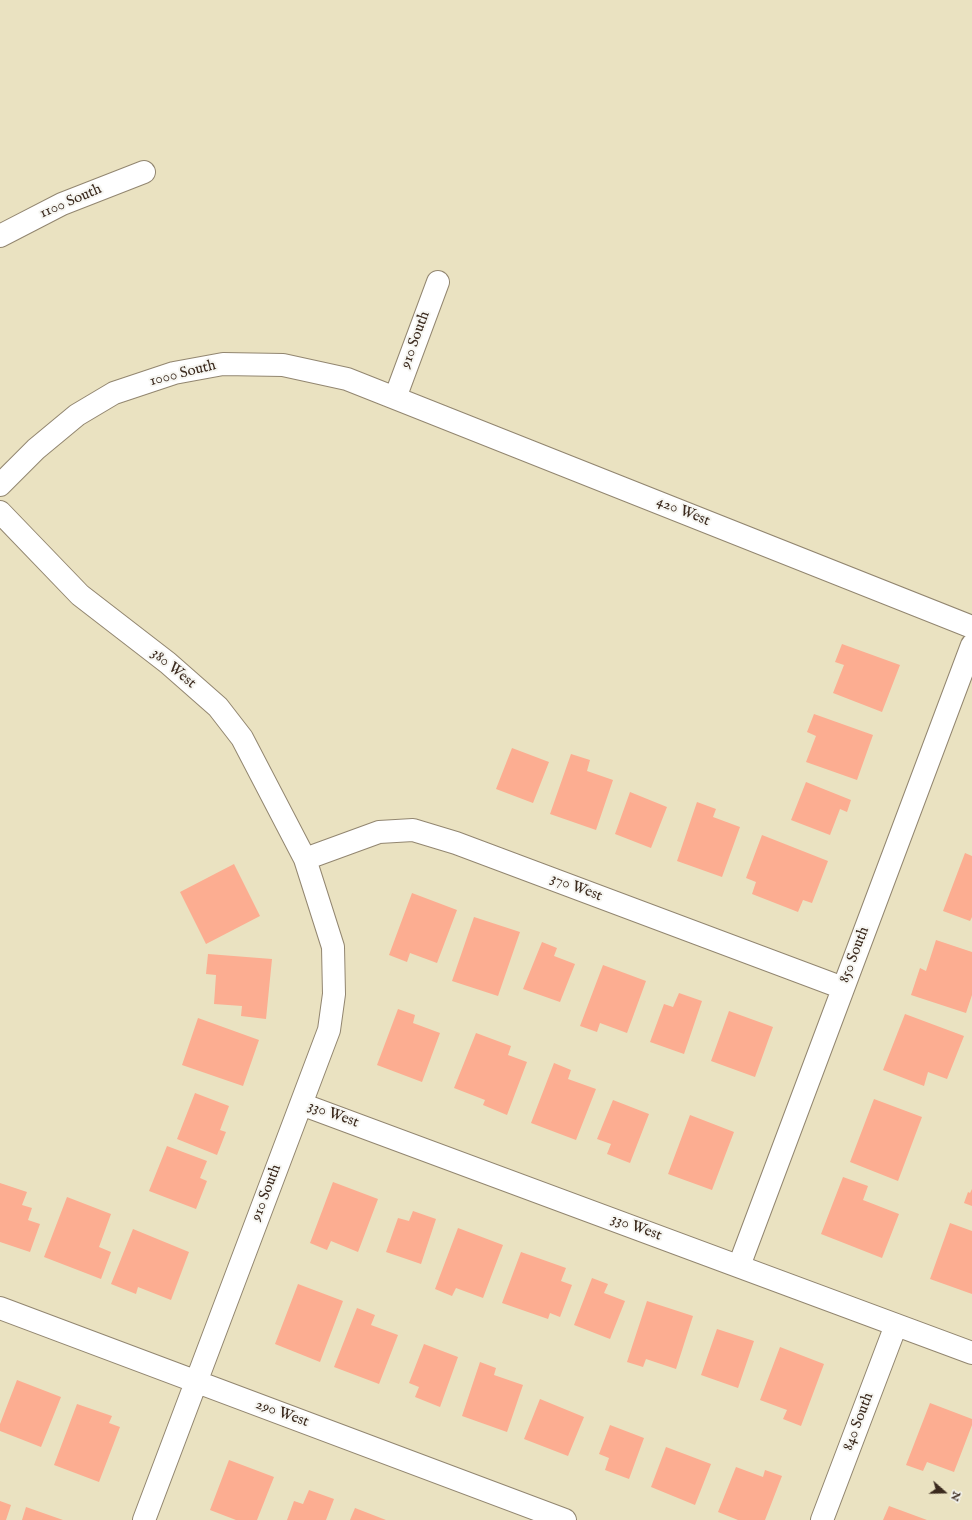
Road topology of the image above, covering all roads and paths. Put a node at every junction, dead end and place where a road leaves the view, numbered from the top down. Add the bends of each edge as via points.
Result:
1 (144, 172) dead end
2 (0, 236) edge
3 (438, 282) dead end
4 (395, 398) junction
5 (0, 485) edge
6 (0, 512) edge
7 (972, 627) edge
8 (972, 644) edge
9 (305, 859) junction
10 (843, 988) junction
11 (301, 1104) junction
12 (739, 1266) junction
13 (0, 1308) edge
14 (896, 1324) junction
15 (972, 1353) edge
16 (196, 1382) junction
17 (144, 1520) edge
18 (565, 1520) edge
19 (822, 1520) edge

1 - 2 street, 1100 South via 62,204
3 - 4 street, 910 South
4 - 5 street, 1000 South via 347,379 283,365 223,364 174,373 114,394 77,415 36,448
4 - 7 street, 420 West
6 - 9 street, 380 West via 80,595 168,663 218,707 242,738
8 - 10 street, 850 South
9 - 10 street, 370 West via 379,832 413,830 456,843
9 - 11 street, 910 South via 333,947 334,994 329,1030
10 - 12 street, 850 South
11 - 12 street, 330 West
11 - 16 street, 910 South
12 - 14 street, 330 West
13 - 16 street, 290 West
14 - 15 street, 330 West
14 - 19 street, 840 South
16 - 17 street, 910 South
16 - 18 street, 290 West

